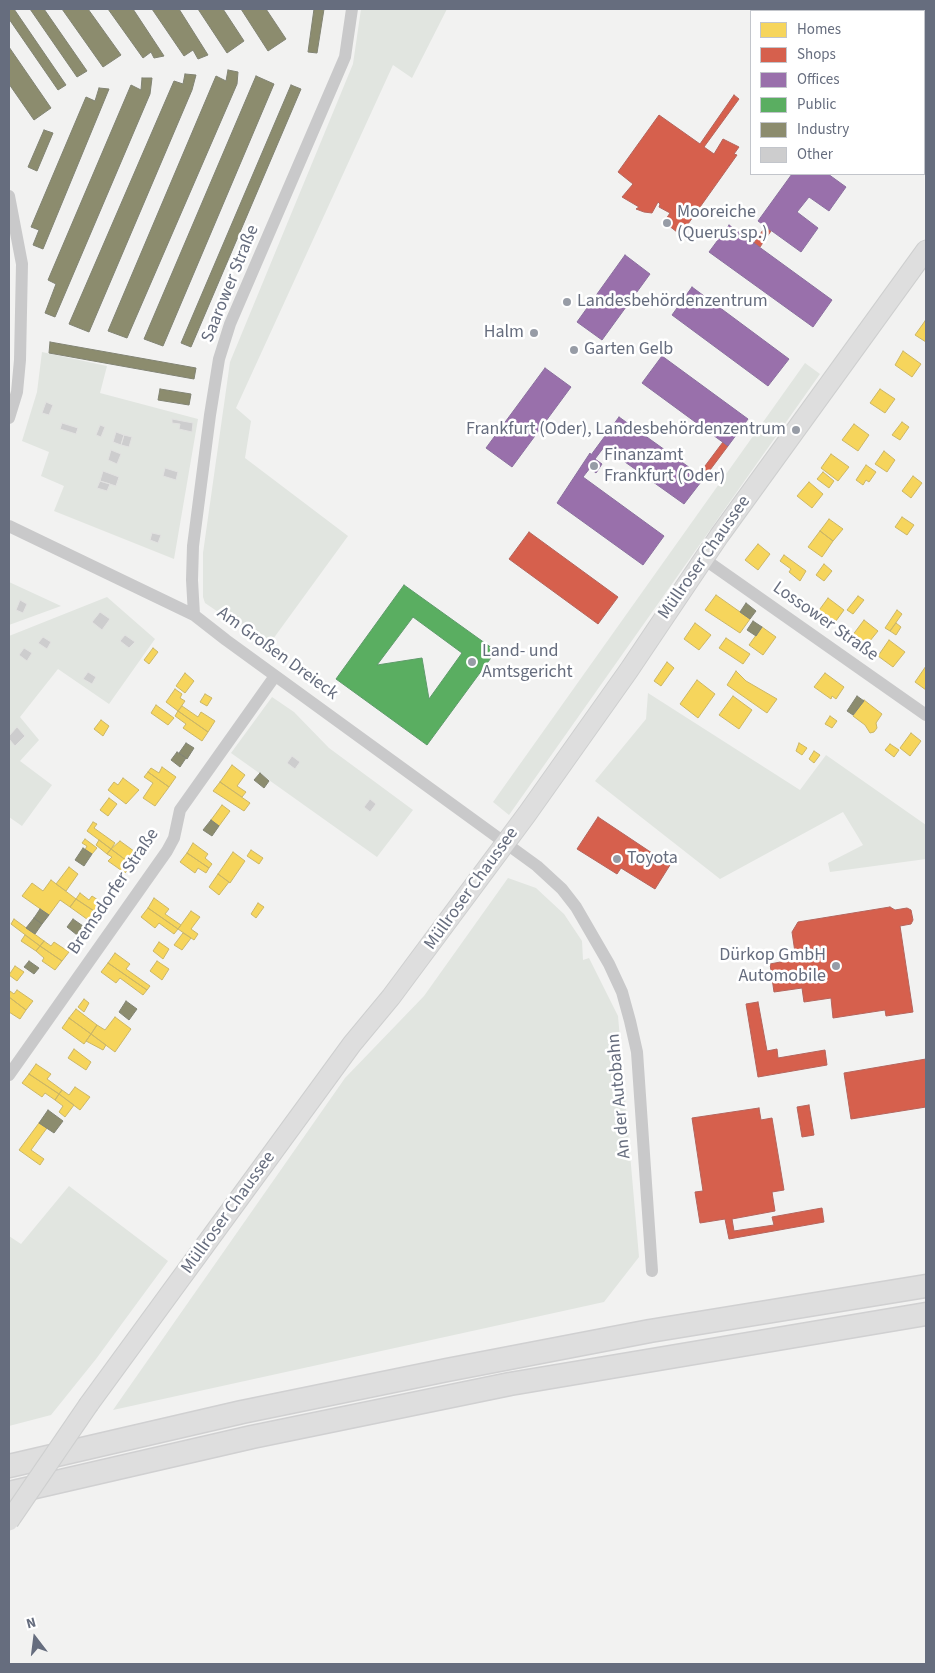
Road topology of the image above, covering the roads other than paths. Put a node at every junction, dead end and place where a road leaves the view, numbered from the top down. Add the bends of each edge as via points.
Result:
1 (352, 9) edge
2 (9, 196) edge
3 (926, 250) edge
4 (9, 418) edge
5 (9, 526) edge
6 (704, 559) junction
7 (194, 614) junction
8 (275, 676) junction
9 (926, 715) edge
10 (506, 843) junction
11 (9, 1075) edge
12 (652, 1271) dead end
13 (926, 1286) edge
14 (926, 1314) edge
15 (9, 1466) edge
16 (9, 1493) edge
17 (9, 1521) edge

1 - 7 street, Saarower Straße via 345,57 230,324 219,359 193,546
2 - 4 street via 22,264 20,360 17,392
3 - 6 main road, Müllroser Chaussee
5 - 7 street, Am Großen Dreieck
6 - 9 street, Lossower Straße
6 - 10 main road, Müllroser Chaussee
7 - 8 street, Am Großen Dreieck
8 - 10 street, Am Großen Dreieck
8 - 11 street, Bremsdorfer Straße via 180,810 174,838 167,851
10 - 12 street, An der Autobahn via 562,889 596,939 622,992 637,1052
10 - 17 main road, Müllroser Chaussee, bridge via 391,998 352,1044 89,1404
13 - 15 highway via 650,1331 448,1370 242,1412
14 - 16 highway via 510,1384 252,1437

